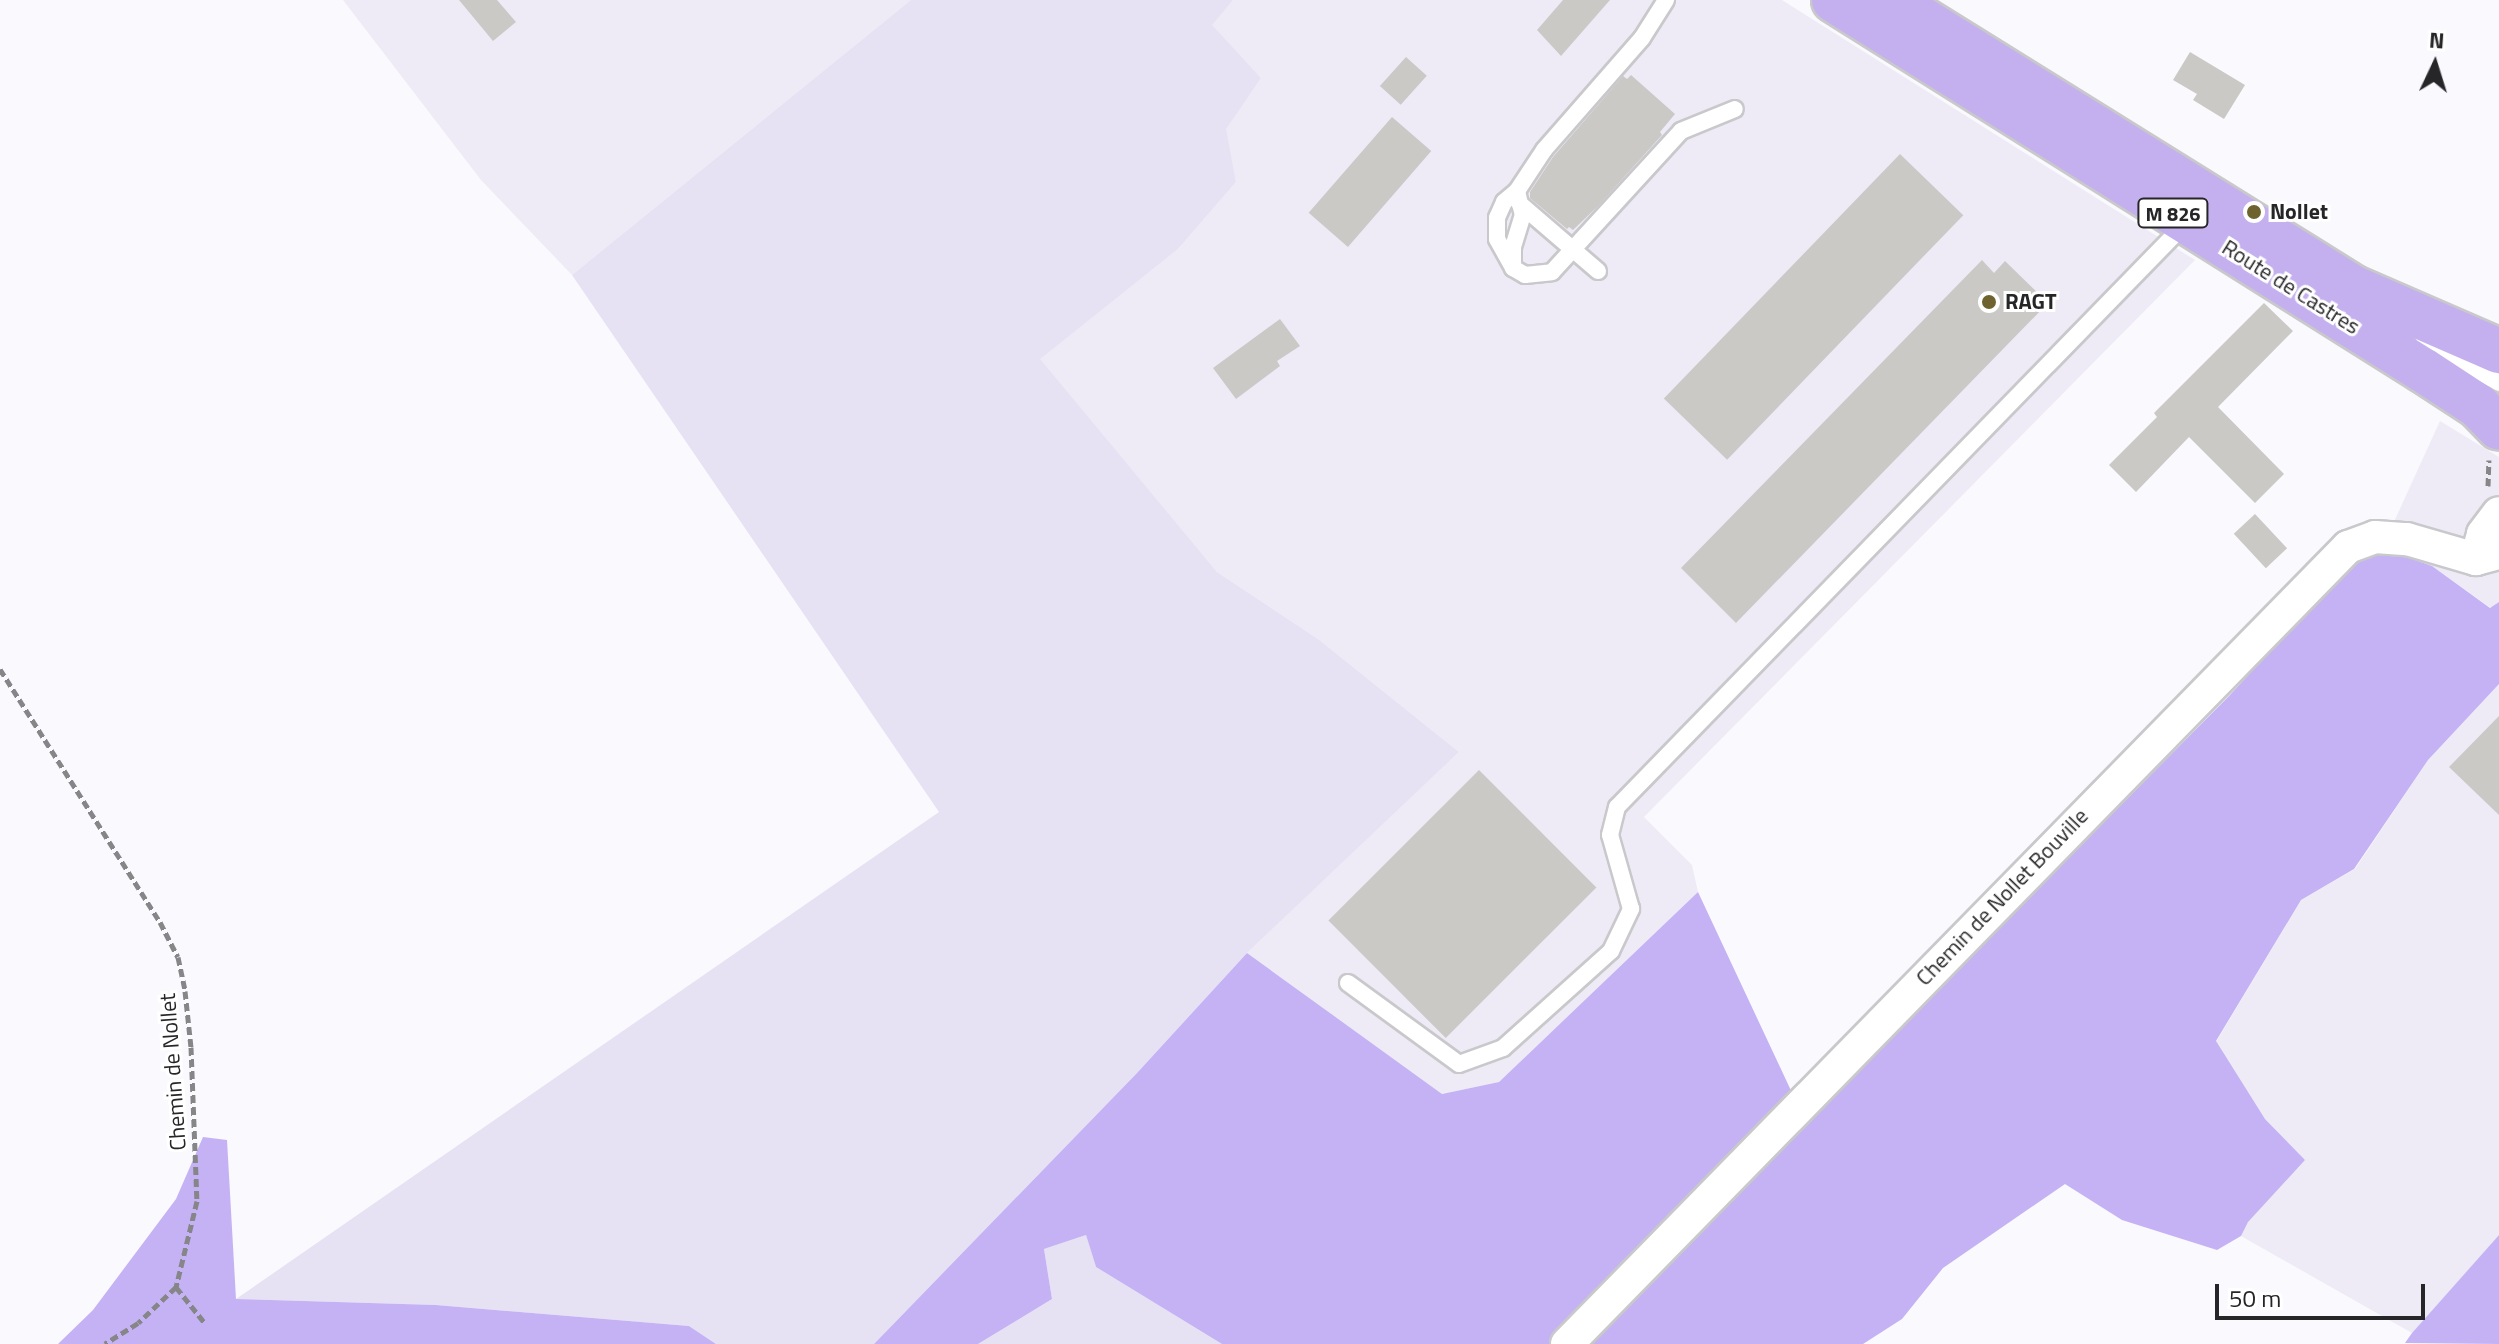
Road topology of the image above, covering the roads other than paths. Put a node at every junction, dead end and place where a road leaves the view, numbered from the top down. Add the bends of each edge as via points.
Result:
1 (1666, 0) edge
2 (1834, 0) edge
3 (1893, 3) edge
4 (1923, 57) junction
5 (1735, 109) dead end
6 (1518, 197) junction
7 (2179, 230) dead end
8 (1575, 250) junction
9 (1513, 268) junction
10 (1598, 271) dead end
11 (2363, 302) junction
12 (2499, 351) edge
13 (2499, 383) edge
14 (2499, 428) edge
15 (2499, 513) edge
16 (2487, 556) edge
17 (1348, 983) dead end
18 (1567, 1344) edge

1 - 6 lane via 1642,38 1544,150
2 - 4 main road, Route de Castres / M 826
3 - 11 main road, Route de Castres / M 826
4 - 11 lane via 1975,73
4 - 14 main road, Route de Castres / M 826 via 2434,377 2478,406
5 - 8 lane via 1681,131
6 - 8 lane
6 - 9 lane via 1523,215
6 - 9 lane via 1504,202 1497,218 1497,239
7 - 17 lane via 1617,807 1610,835 1631,909 1611,951 1579,980 1503,1048 1459,1064
8 - 9 lane via 1552,272 1525,275
8 - 10 lane
11 - 12 main road, Route de Castres / M 826
11 - 13 lane
15 - 16 street, Chemin de Nollet Bouville via 2483,534
16 - 18 street, Chemin de Nollet Bouville via 2407,539 2375,537 2348,547

